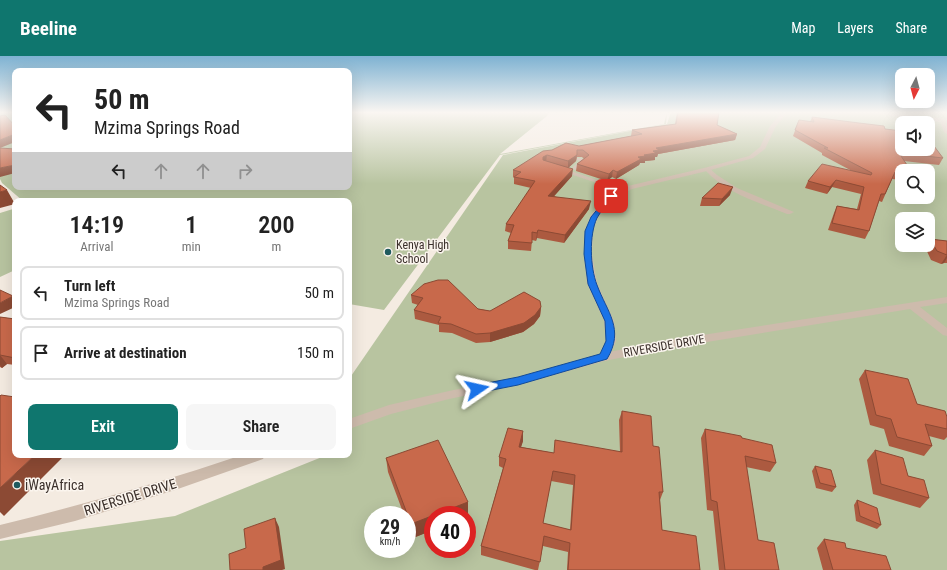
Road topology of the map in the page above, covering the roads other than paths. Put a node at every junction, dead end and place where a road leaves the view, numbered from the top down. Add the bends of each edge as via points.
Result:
1 (768, 136) edge
2 (579, 159) edge
3 (554, 168) edge
4 (707, 169) junction
5 (569, 172) junction
6 (623, 190) junction
7 (790, 212) dead end
8 (947, 300) edge
9 (914, 307) junction
10 (947, 334) edge
11 (604, 357) junction
12 (352, 423) edge
13 (249, 458) edge
14 (0, 532) edge

1 - 4 street via 758,152 738,162
2 - 5 street via 584,161
3 - 5 street
4 - 6 street
4 - 7 street via 732,188
5 - 6 street
6 - 11 street via 611,196 594,217 589,231 588,254 592,284 609,321 611,341
8 - 9 street, RIVERSIDE DRIVE
9 - 10 street
9 - 11 street, RIVERSIDE DRIVE via 670,344
11 - 12 street, RIVERSIDE DRIVE via 518,381 449,394
13 - 14 street, RIVERSIDE DRIVE via 175,484 75,514

